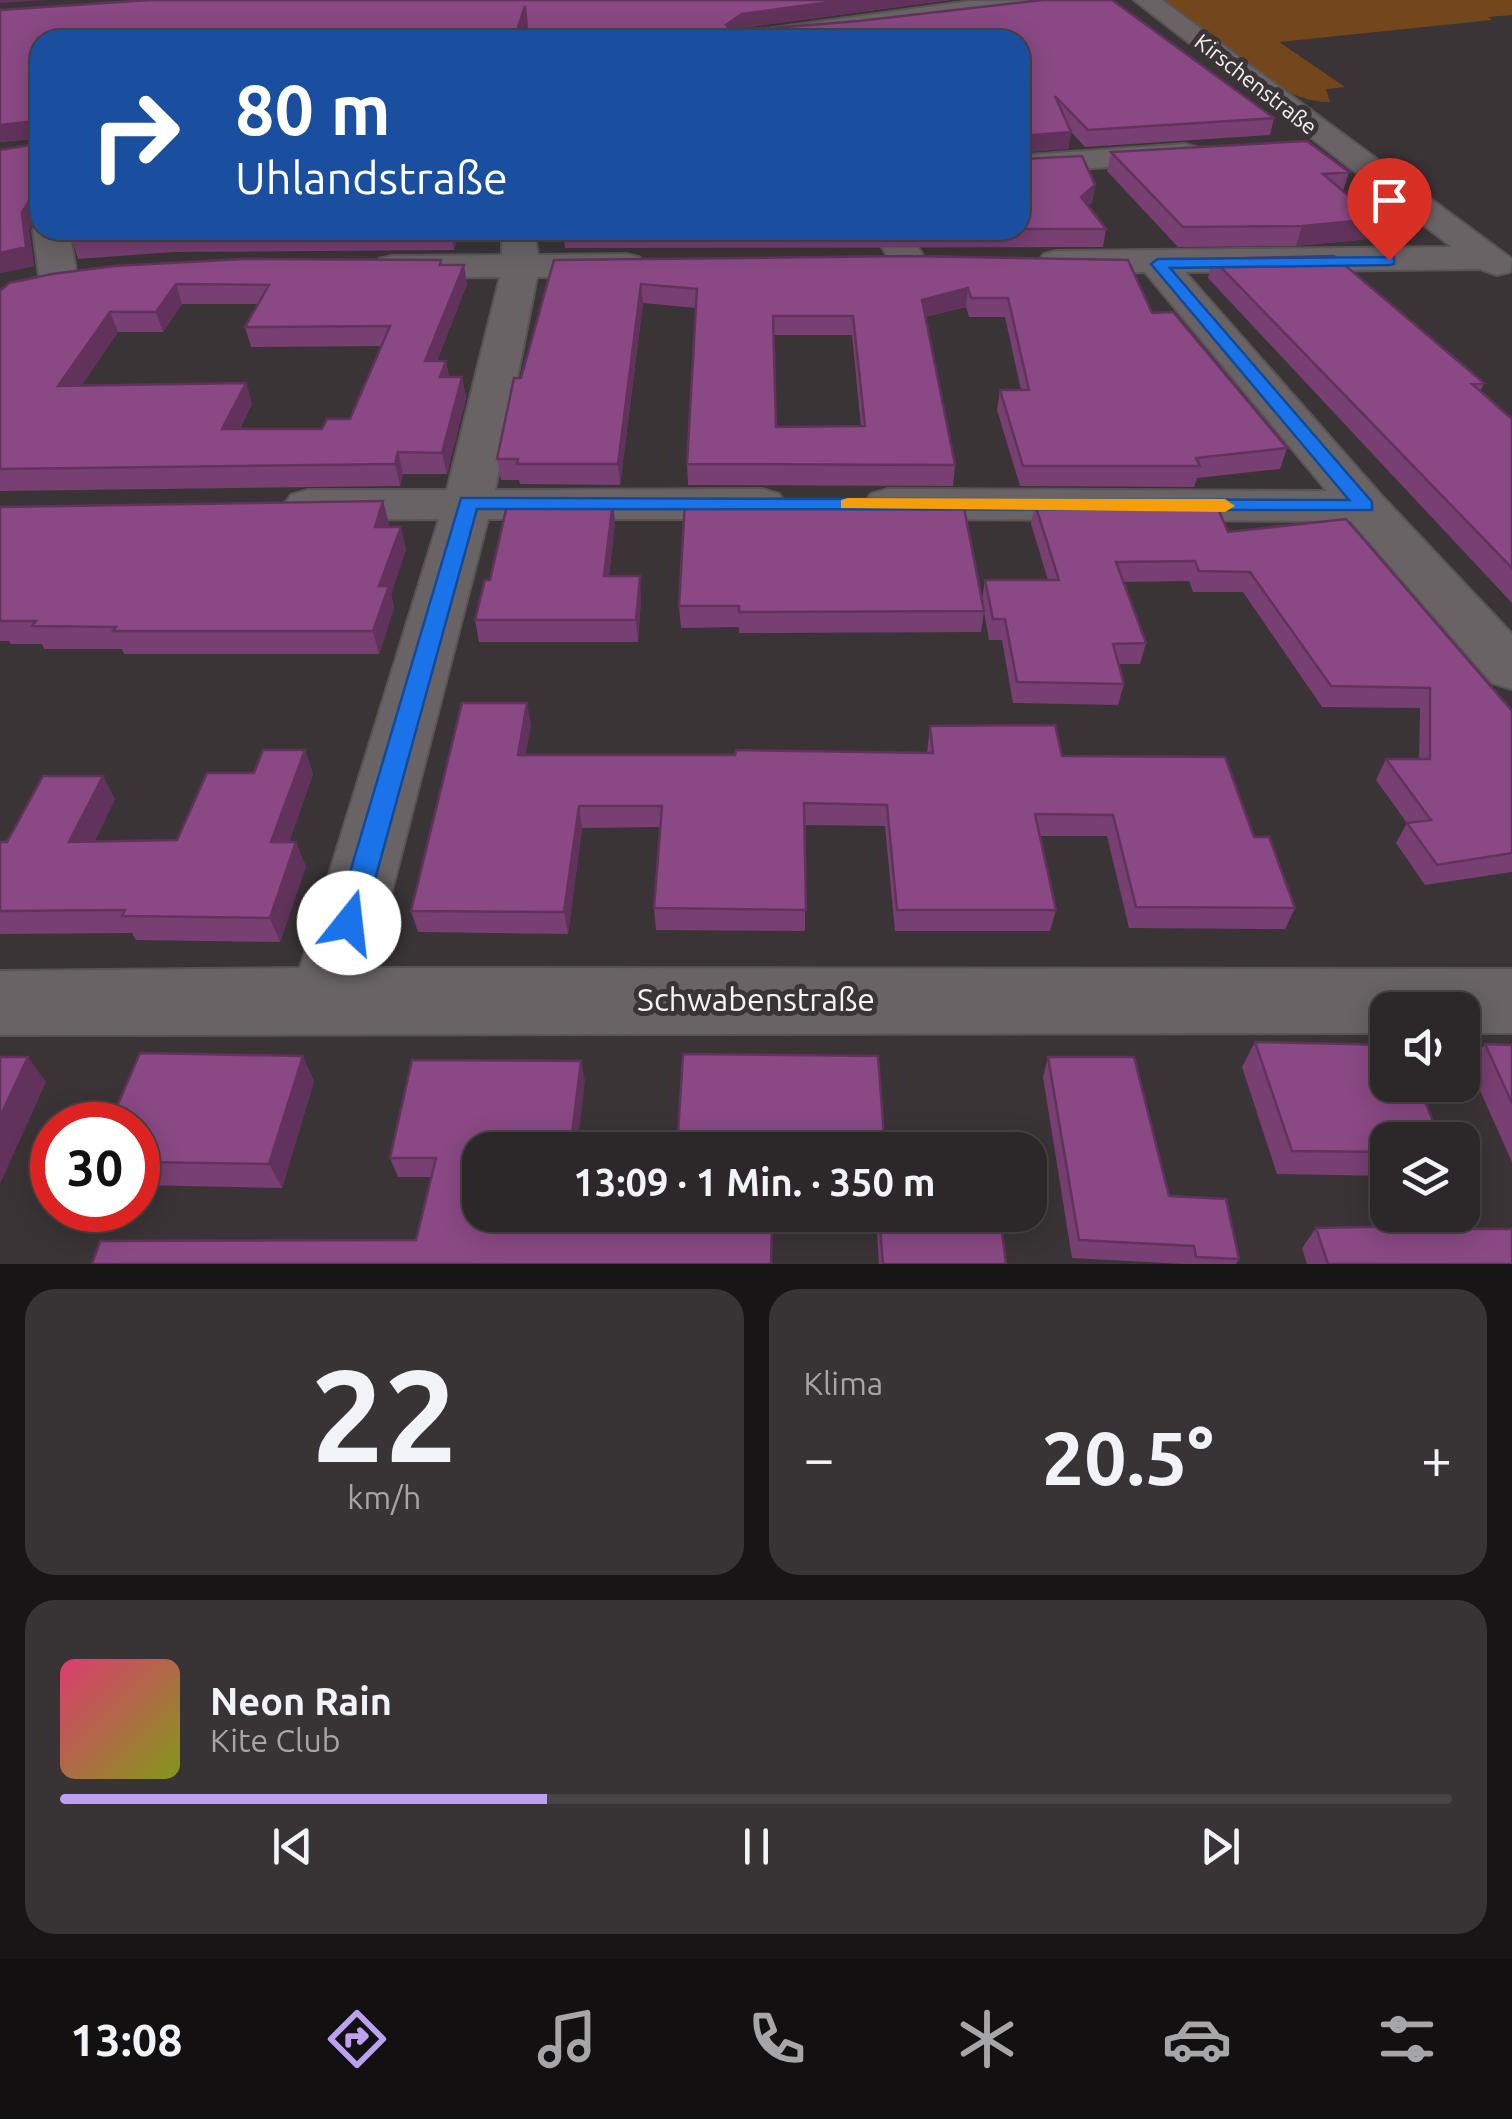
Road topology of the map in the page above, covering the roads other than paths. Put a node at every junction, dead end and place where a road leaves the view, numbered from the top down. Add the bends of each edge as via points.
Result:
1 (1072, 0) edge
2 (1146, 0) edge
3 (821, 30) edge
4 (1333, 144) junction
5 (1293, 146) edge
6 (1218, 152) edge
7 (1030, 165) edge
8 (52, 240) edge
9 (519, 248) edge
10 (889, 250) edge
11 (946, 261) edge
12 (1023, 262) edge
13 (656, 264) edge
14 (1158, 264) junction
15 (366, 266) edge
16 (1500, 266) edge
17 (97, 272) edge
18 (58, 276) junction
19 (19, 286) edge
20 (468, 502) junction
21 (254, 506) edge
22 (1365, 506) junction
23 (1512, 669) edge
24 (327, 1000) junction
25 (1512, 1002) edge
26 (0, 1004) edge

1 - 3 street
2 - 4 street, Kirschenstraße
4 - 5 street
4 - 16 street, Kirschenstraße
6 - 7 street
8 - 18 street
9 - 13 street
9 - 15 street
9 - 20 street
10 - 11 street
12 - 14 street
14 - 16 street
14 - 22 street
17 - 18 street
18 - 19 street
20 - 21 street
20 - 22 street
20 - 24 street
22 - 23 street
24 - 25 street, Schwabenstraße
24 - 26 street, Schwabenstraße

